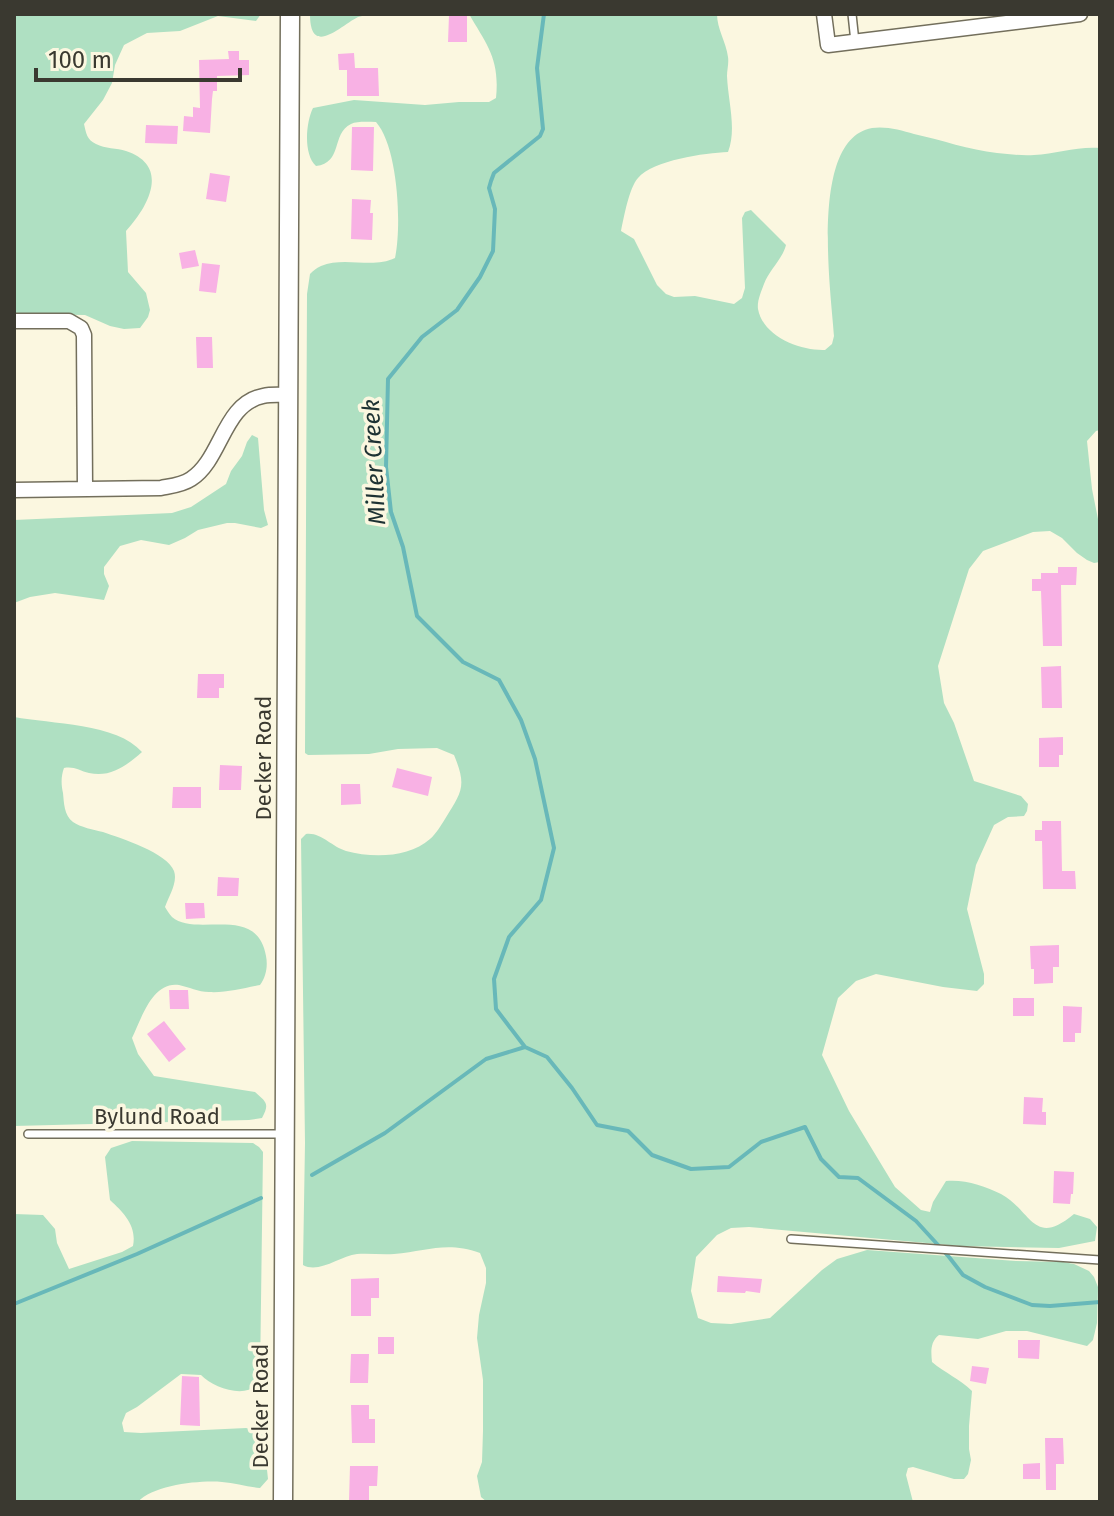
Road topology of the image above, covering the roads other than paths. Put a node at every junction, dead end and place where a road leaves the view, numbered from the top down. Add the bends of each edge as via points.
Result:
1 (290, 14) edge
2 (824, 14) edge
3 (852, 14) edge
4 (1080, 14) edge
5 (855, 42) junction
6 (14, 321) edge
7 (289, 395) junction
8 (85, 489) junction
9 (14, 490) edge
10 (28, 1134) dead end
11 (285, 1134) junction
12 (791, 1239) dead end
13 (1100, 1260) edge
14 (283, 1502) edge

1 - 7 street, Decker Road
2 - 5 street via 828,45
3 - 5 lane
4 - 5 street
6 - 8 street via 69,321 84,335
7 - 8 street via 251,401 231,420 202,470 178,485
7 - 11 street, Decker Road
8 - 9 street
10 - 11 lane, Bylund Road
11 - 14 street, Decker Road
12 - 13 lane

